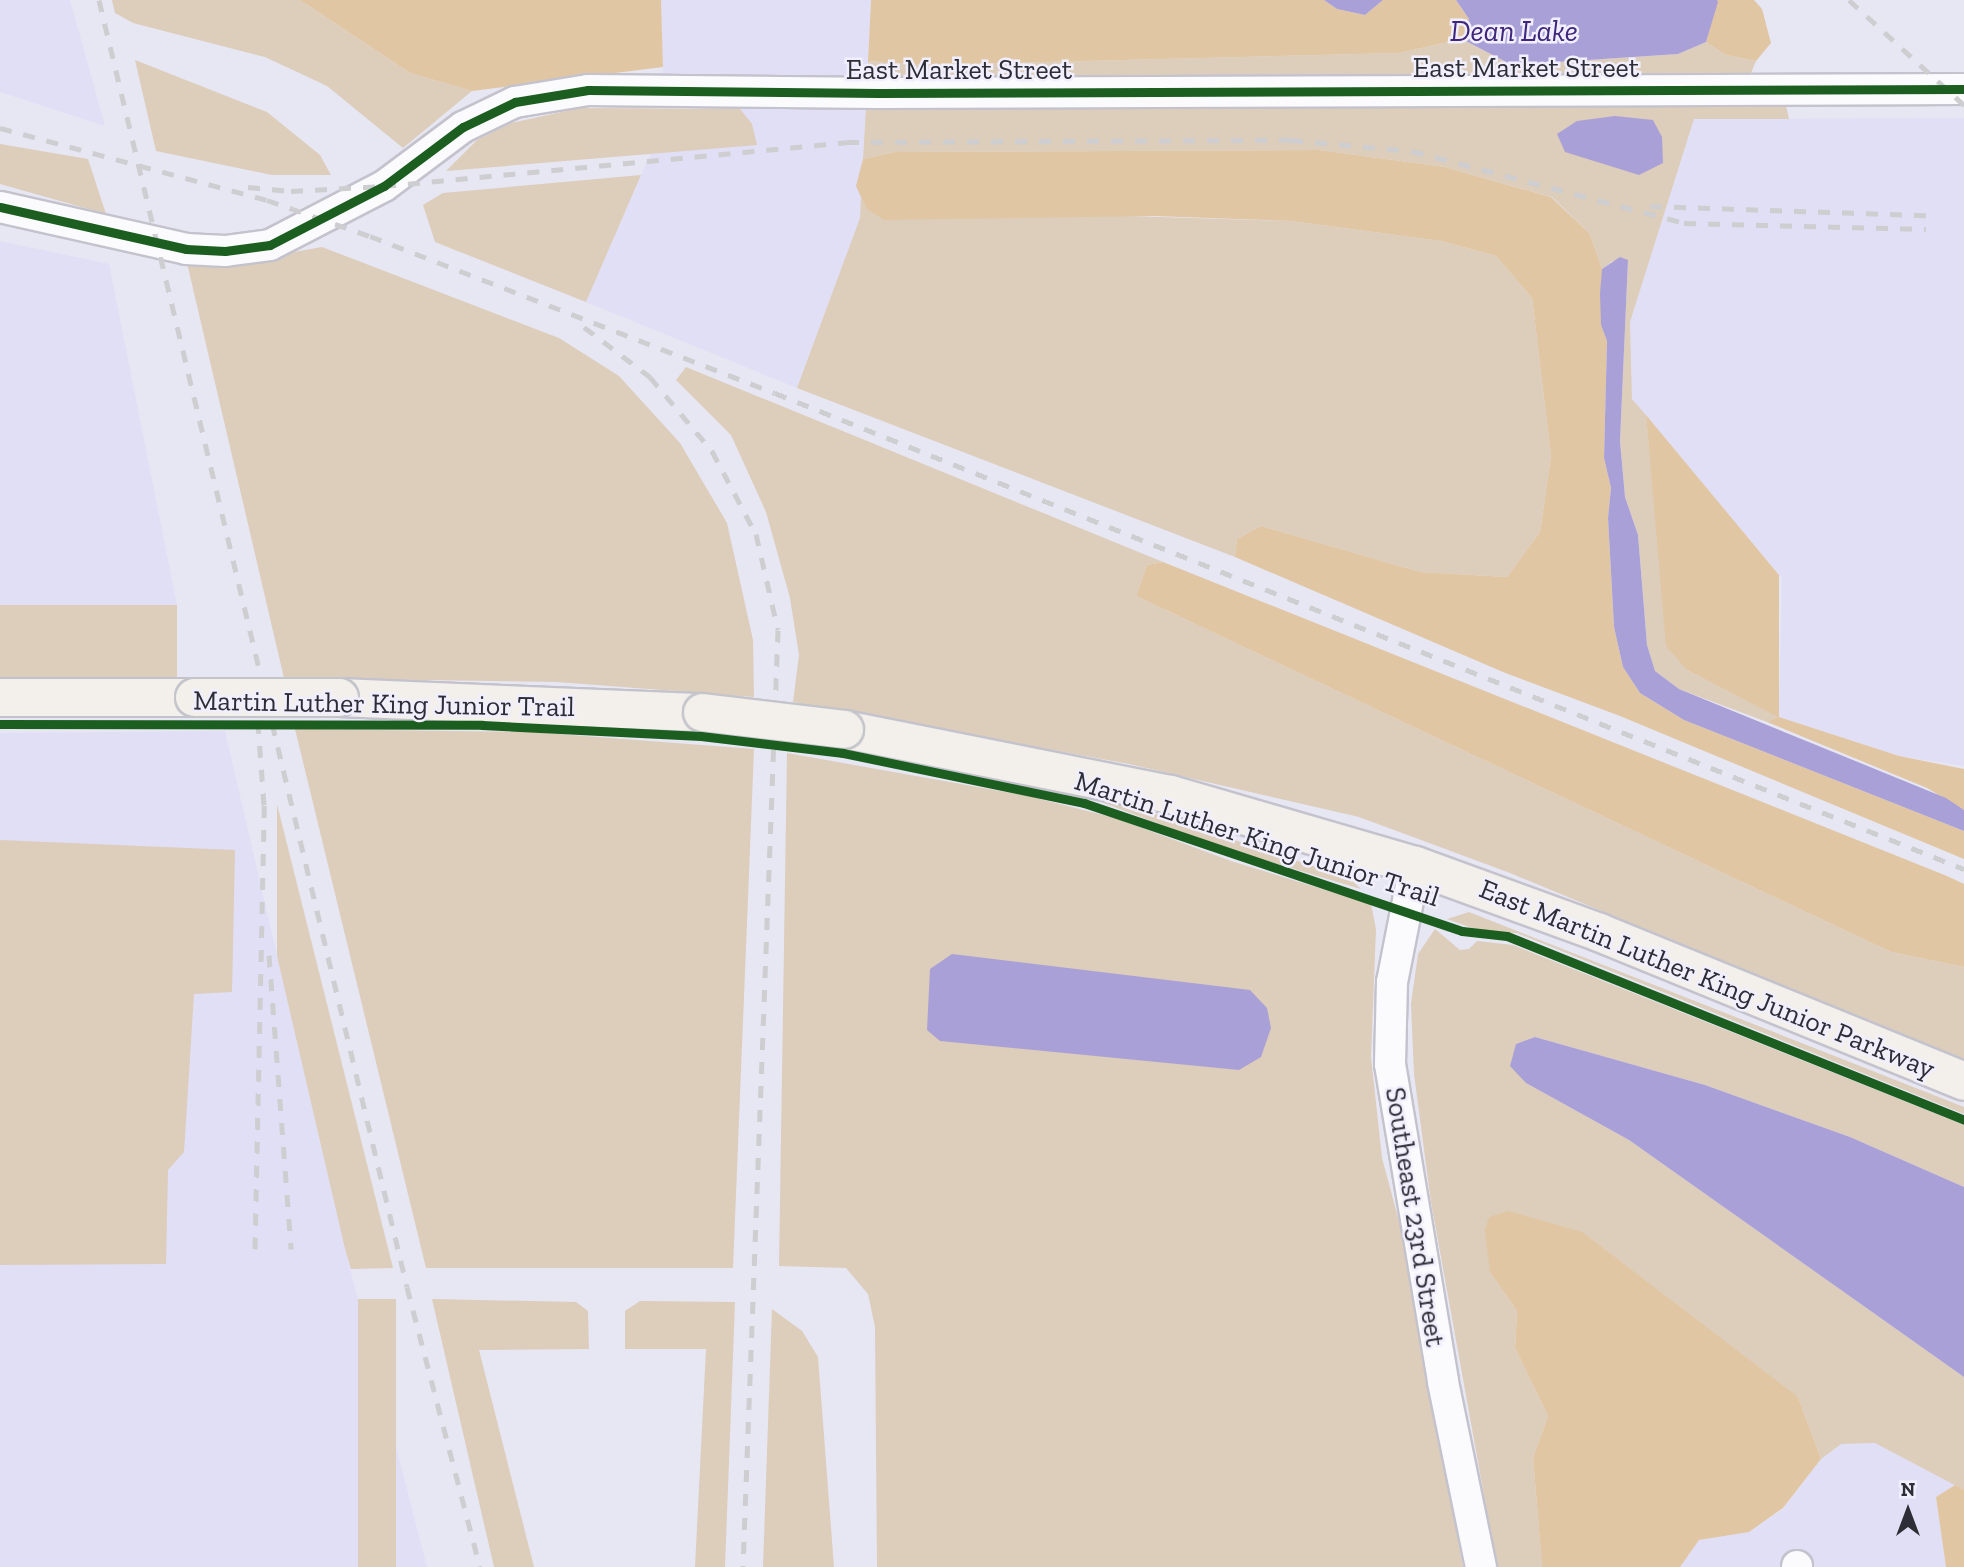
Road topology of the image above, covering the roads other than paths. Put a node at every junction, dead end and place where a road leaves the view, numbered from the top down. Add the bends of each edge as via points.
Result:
1 (1964, 89) edge
2 (0, 207) edge
3 (0, 697) edge
4 (1415, 865) junction
5 (1964, 1081) edge
6 (1481, 1567) edge

1 - 2 street, East Market Street via 588,90 515,102 463,127 384,186 270,245 225,251 186,248
3 - 4 main road, East Martin Luther King Junior Parkway, bridge via 339,697 702,712 844,729 1170,794
4 - 5 main road, East Martin Luther King Junior Parkway via 1599,932
4 - 6 street, Southeast 23rd Street via 1392,982 1390,1064 1443,1382

